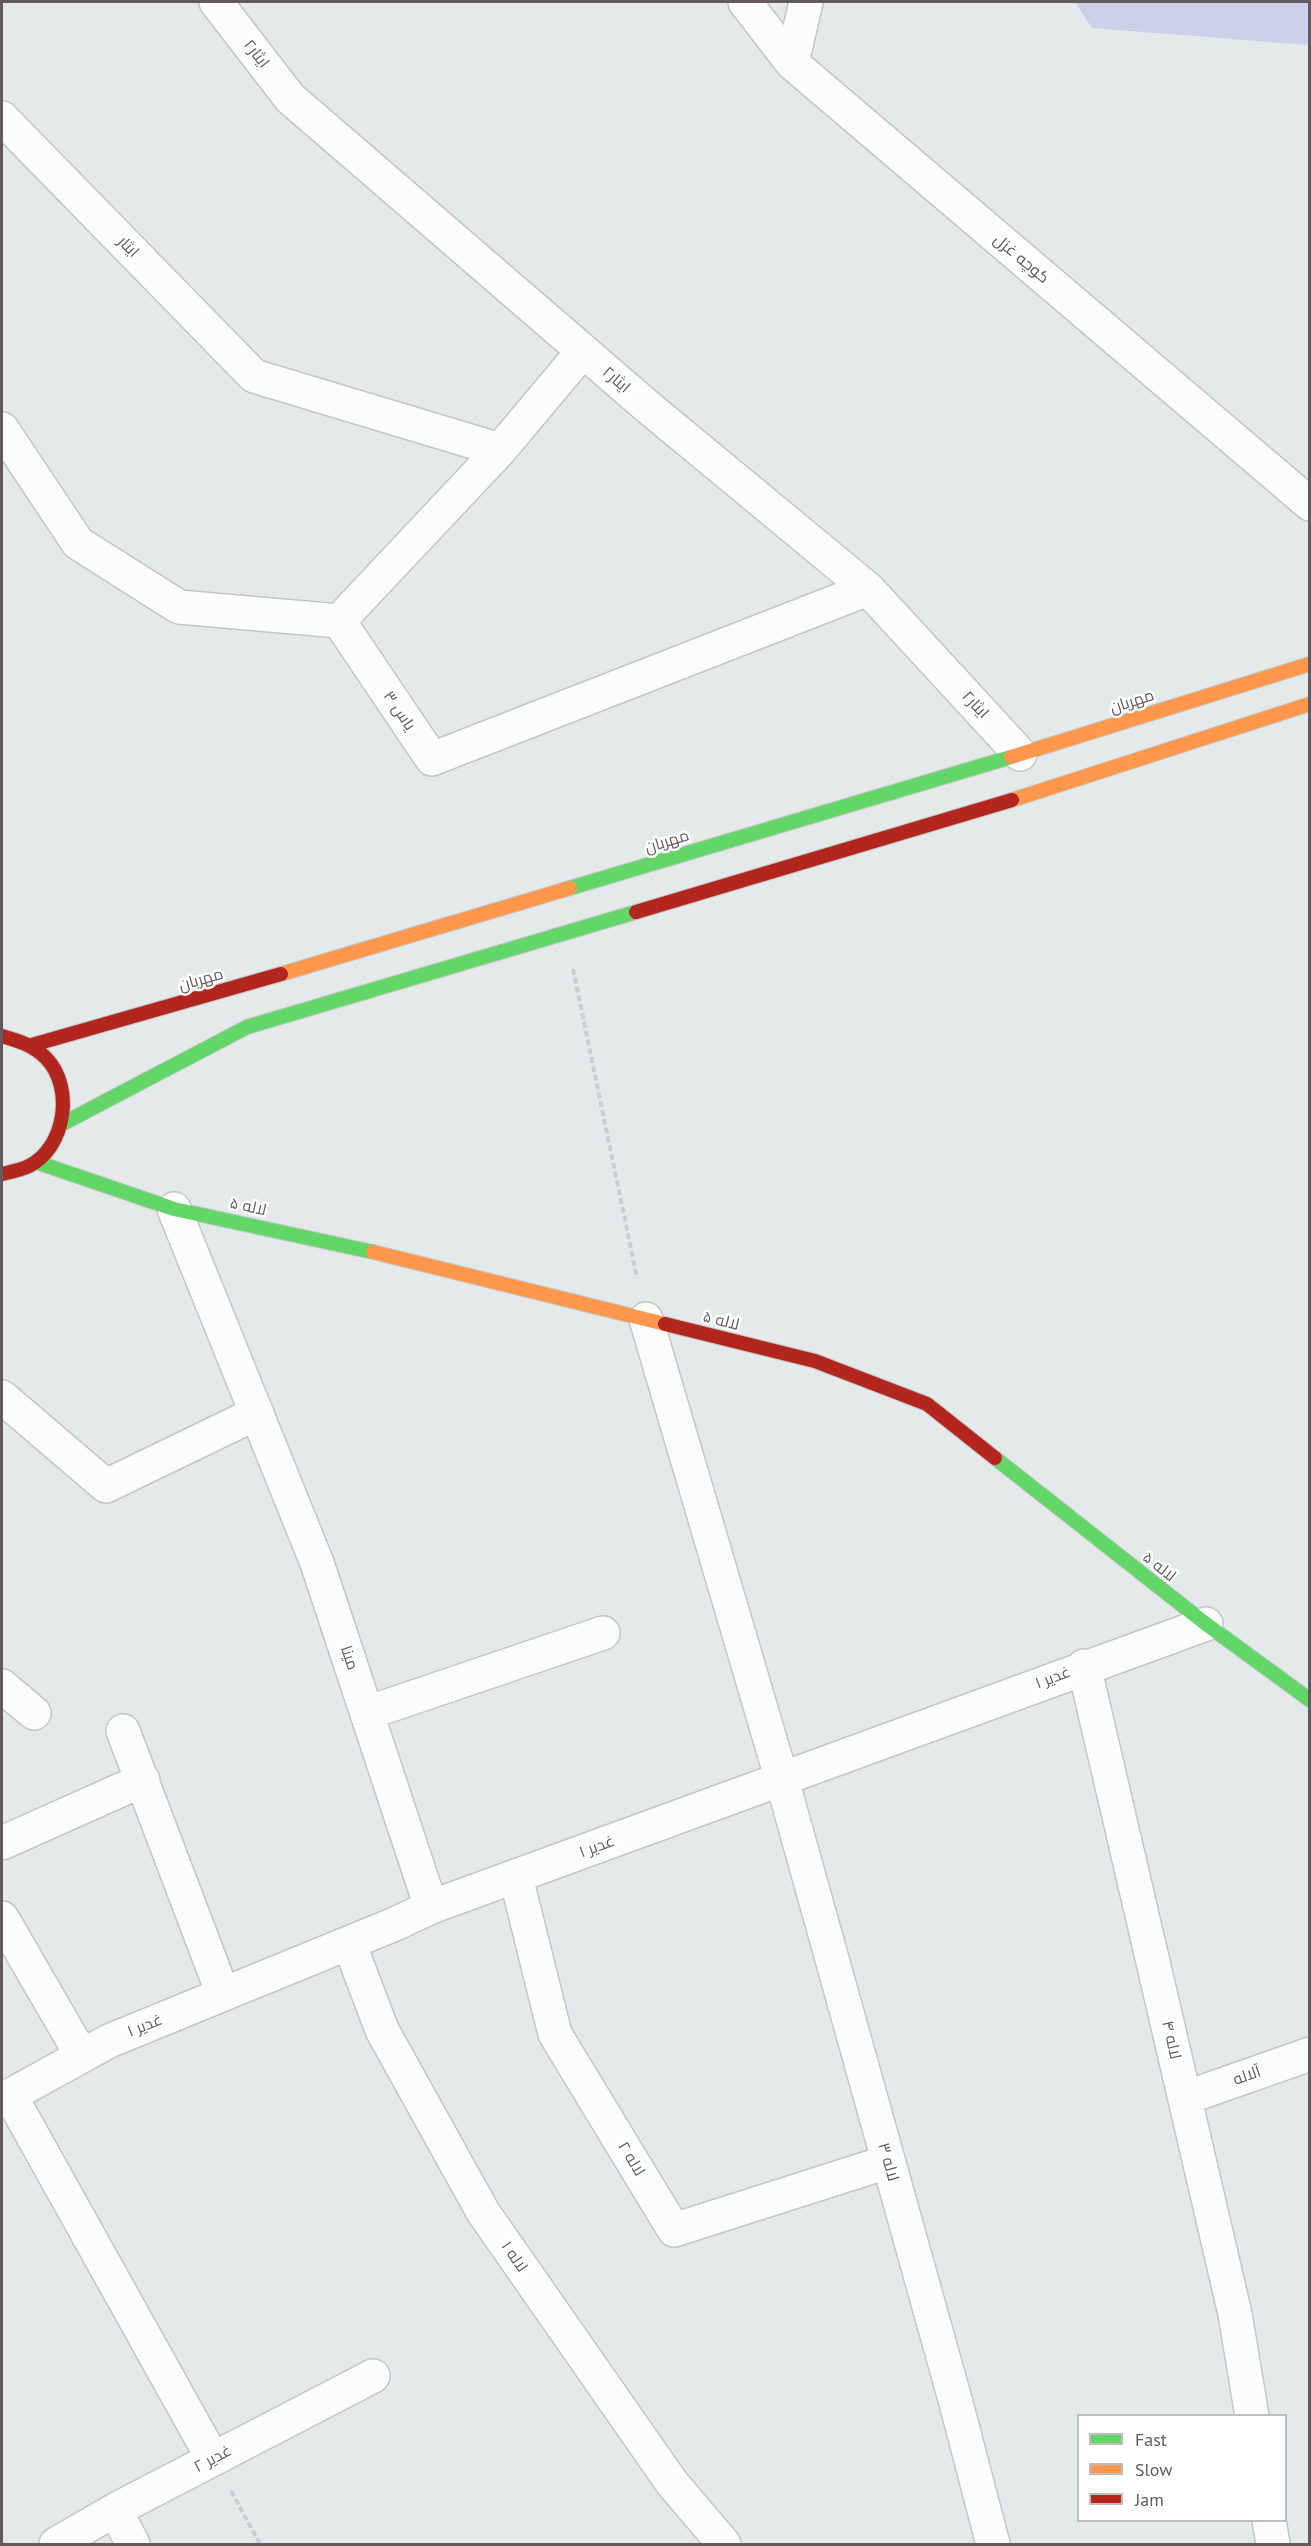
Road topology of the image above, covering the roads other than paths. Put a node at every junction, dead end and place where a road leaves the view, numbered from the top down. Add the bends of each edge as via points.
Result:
1 (216, 2) edge
2 (745, 2) edge
3 (806, 2) edge
4 (792, 63) junction
5 (2, 117) edge
6 (583, 351) junction
7 (2, 429) edge
8 (501, 450) junction
9 (1310, 504) edge
10 (868, 589) junction
11 (339, 621) junction
12 (1310, 664) edge
13 (1229, 689) junction
14 (1310, 704) edge
15 (1241, 715) junction
16 (1020, 754) junction
17 (2, 1036) edge
18 (32, 1045) junction
19 (62, 1124) junction
20 (36, 1162) junction
21 (2, 1174) edge
22 (174, 1209) junction
23 (646, 1319) junction
24 (2, 1397) edge
25 (256, 1413) junction
26 (1206, 1624) junction
27 (603, 1633) dead end
28 (1084, 1666) junction
29 (2, 1686) edge
30 (1310, 1700) edge
31 (34, 1713) dead end
32 (367, 1713) junction
33 (123, 1731) dead end
34 (142, 1780) junction
35 (782, 1780) junction
36 (2, 1843) edge
37 (516, 1877) junction
38 (431, 1907) junction
39 (2, 1918) edge
40 (349, 1943) junction
41 (223, 1994) junction
42 (1310, 2054) edge
43 (82, 2056) junction
44 (6, 2098) edge
45 (1185, 2098) junction
46 (887, 2162) junction
47 (373, 2376) dead end
48 (1251, 2414) edge
49 (213, 2459) junction
50 (115, 2510) junction
51 (1269, 2522) edge
52 (56, 2544) edge
53 (133, 2544) edge
54 (724, 2544) edge
55 (993, 2544) edge
56 (1273, 2544) edge

1 - 6 street, ایثار۲ via 290,98
2 - 4 street, کوچه غزل
3 - 4 street
4 - 9 street, کوچه غزل
5 - 8 street, ایثار via 254,376
6 - 8 street
6 - 10 street, ایثار۲
7 - 11 street via 78,543 179,607
8 - 11 street
10 - 11 street, یاس ۳ via 432,759
10 - 16 street, ایثار۲
12 - 13 street, مهربان
13 - 15 street
13 - 16 street, مهربان
14 - 15 street
15 - 19 street via 1046,790 246,1027
16 - 18 street, مهربان
17 - 18 street
18 - 19 street via 49,1060 60,1080 65,1101
19 - 20 street via 53,1145
20 - 21 street via 15,1173
20 - 22 street, لاله ۵
22 - 23 street, لاله ۵ via 350,1246
22 - 25 street, مینا
23 - 26 street, لاله ۵ via 815,1361 927,1404
23 - 35 street, لاله ۳
24 - 25 street via 106,1486
25 - 32 street, مینا via 317,1563
26 - 28 street, غدیر ۱
26 - 30 street, لاله ۵
27 - 32 street
28 - 35 street, غدیر ۱
28 - 45 street, لاله ۴
29 - 31 street
32 - 38 street, مینا
33 - 34 street
34 - 36 street
34 - 41 street
35 - 37 street, غدیر ۱
35 - 46 street, لاله ۳
37 - 38 street, غدیر ۱
37 - 46 street, لاله ۲ via 555,2034 674,2230
38 - 40 street, غدیر ۱
39 - 43 street
40 - 41 street, غدیر ۱
40 - 54 street, لاله ۱ via 382,2030 483,2212 672,2483
41 - 43 street, غدیر ۱
42 - 45 street, آلاله
43 - 44 street, غدیر ۱
44 - 49 street
45 - 48 street, لاله ۴ via 1235,2314
46 - 55 street, لاله ۳
47 - 49 street, غدیر ۲
49 - 50 street, غدیر ۲
50 - 52 street, غدیر ۲
50 - 53 street
51 - 56 street

